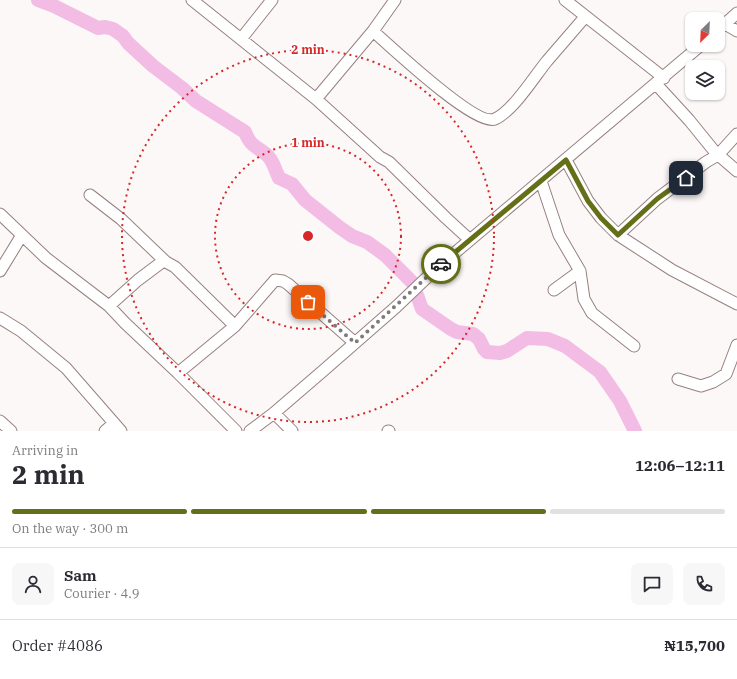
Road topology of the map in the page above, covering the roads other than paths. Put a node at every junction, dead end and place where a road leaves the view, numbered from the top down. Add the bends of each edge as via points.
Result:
1 (192, 0) edge
2 (272, 0) edge
3 (395, 0) edge
4 (565, 0) edge
5 (737, 13) edge
6 (585, 17) junction
7 (725, 24) edge
8 (725, 28) edge
9 (373, 31) junction
10 (737, 31) edge
11 (241, 39) junction
12 (693, 52) edge
13 (660, 80) junction
14 (316, 99) junction
15 (737, 134) edge
16 (718, 155) junction
17 (566, 160) junction
18 (737, 171) edge
19 (541, 181) junction
20 (90, 194) dead end
21 (0, 214) edge
22 (22, 234) junction
23 (618, 235) junction
24 (470, 240) junction
25 (166, 262) junction
26 (0, 271) edge
27 (580, 271) junction
28 (554, 290) dead end
29 (737, 304) edge
30 (109, 306) junction
31 (0, 318) edge
32 (235, 326) junction
33 (355, 343) junction
34 (737, 345) edge
35 (634, 346) dead end
36 (178, 373) junction
37 (678, 379) dead end
38 (274, 413) junction
39 (0, 421) edge
40 (117, 427) edge
41 (10, 431) edge
42 (105, 431) edge
43 (236, 431) edge
44 (250, 431) edge
45 (292, 431) edge

1 - 11 street
2 - 11 street
3 - 9 street
4 - 6 street
5 - 7 street
6 - 9 street via 510,108 490,120 471,112 444,93
6 - 13 street via 636,55
8 - 10 street
9 - 14 street
11 - 14 street
12 - 13 street
13 - 16 street
13 - 17 street
14 - 24 street via 388,162
15 - 16 street
16 - 18 street
16 - 23 street via 657,199
17 - 19 street
17 - 23 street via 588,201
19 - 24 street
19 - 27 street via 559,235
20 - 25 street via 121,219
21 - 22 street
22 - 26 street
22 - 30 street via 46,258
23 - 29 street via 672,270
24 - 33 street
25 - 30 street via 154,268
25 - 32 street via 175,267
27 - 28 street
27 - 35 street via 584,299 592,313
30 - 36 street
31 - 40 street via 21,331 66,368
32 - 33 street via 275,280 283,281
32 - 36 street
33 - 38 street
34 - 37 street via 726,374 720,378 701,386
36 - 43 street
38 - 44 street
38 - 45 street
39 - 41 street
40 - 42 street

